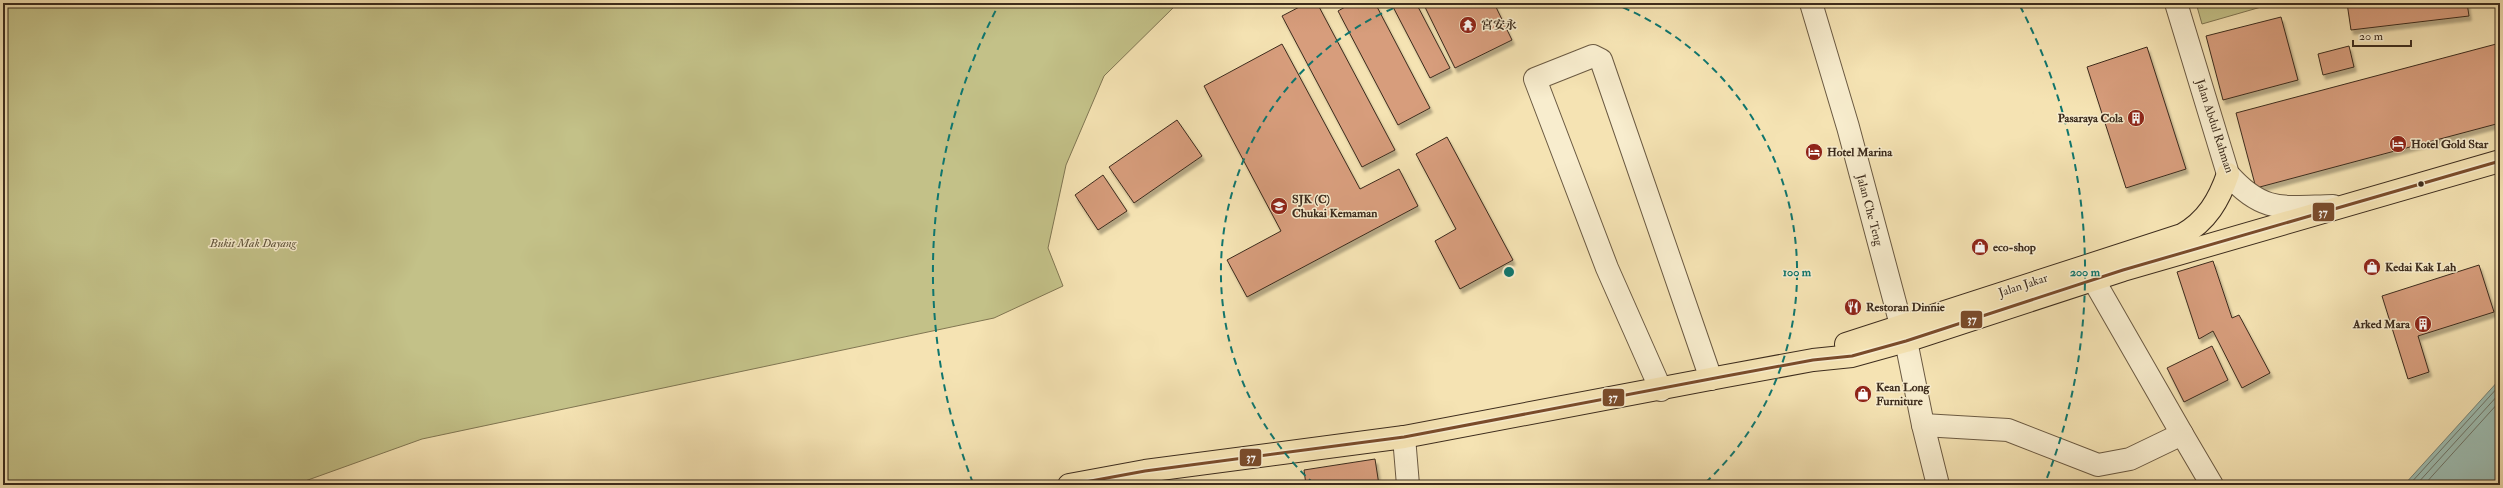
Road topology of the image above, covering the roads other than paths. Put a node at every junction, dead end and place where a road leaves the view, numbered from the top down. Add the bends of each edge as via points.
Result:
1 (1811, 3) edge
2 (2176, 3) edge
3 (2500, 161) edge
4 (2228, 174) junction
5 (2344, 205) junction
6 (2093, 279) junction
7 (1904, 333) junction
8 (1711, 379) junction
9 (1661, 390) junction
10 (1923, 425) junction
11 (2182, 434) junction
12 (1404, 437) junction
13 (1069, 485) edge
14 (1408, 485) edge
15 (1938, 485) edge
16 (2212, 485) edge

1 - 7 street, Jalan Che Teng
2 - 4 street, Jalan Abdul Rahman
3 - 5 main road, Jalan Jakar
4 - 5 street, Jalan Abdul Rahman via 2246,194 2266,204 2278,207
4 - 7 main road, Jalan Jakar via 2208,216 2182,235
5 - 6 main road, Jalan Jakar
6 - 7 main road, Jalan Jakar
6 - 11 street
7 - 8 main road, Jalan Jakar via 1852,356 1813,360
7 - 10 street, Jalan Che Teng
8 - 9 main road, Jalan Jakar
8 - 9 street via 1601,60 1593,56 1535,78 1607,268
9 - 12 main road, Jalan Jakar
10 - 11 street via 2008,430 2098,465 2130,460
10 - 15 street, Jalan Che Teng
11 - 16 street
12 - 13 main road, Jalan Jakar via 1144,471
12 - 14 street

